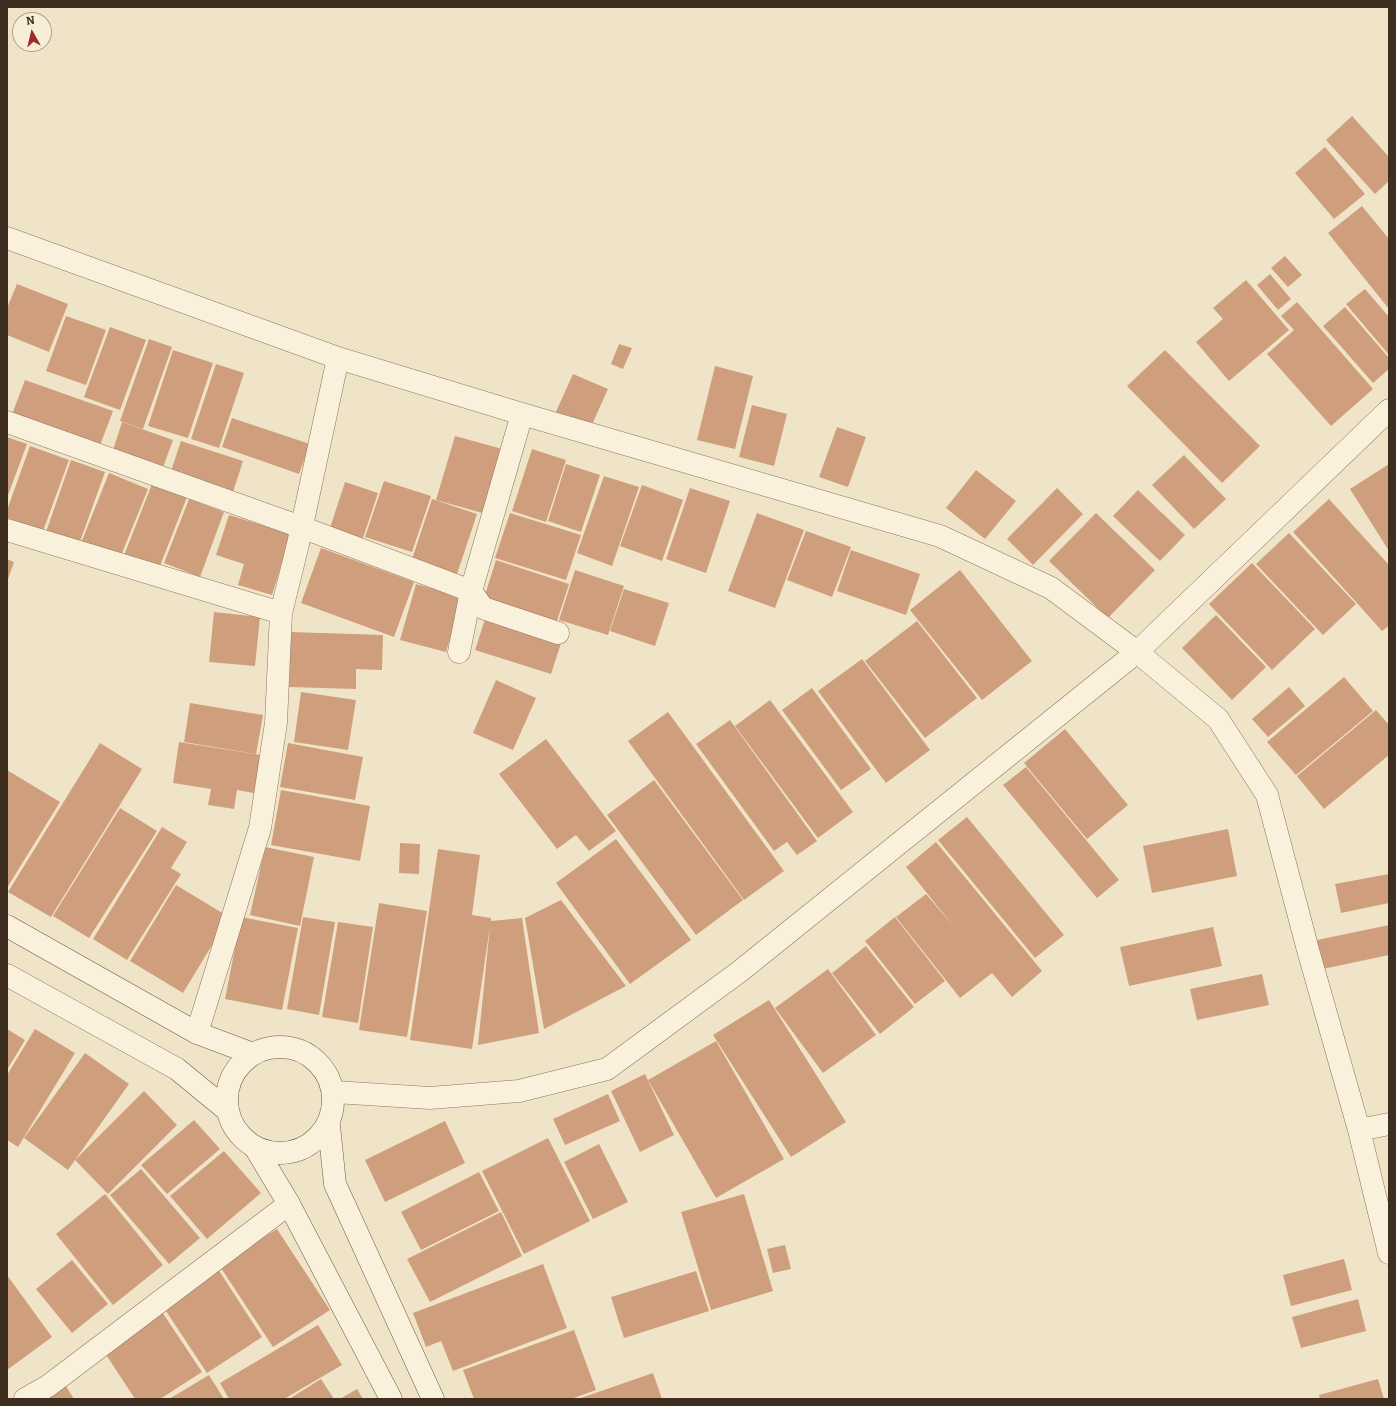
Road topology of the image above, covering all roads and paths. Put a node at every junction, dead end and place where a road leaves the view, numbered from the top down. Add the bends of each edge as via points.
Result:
1 (7, 238) edge
2 (338, 358) junction
3 (1389, 410) edge
4 (522, 414) junction
5 (7, 422) edge
6 (301, 527) junction
7 (7, 530) edge
8 (471, 591) junction
9 (281, 613) junction
10 (558, 633) dead end
11 (459, 652) dead end
12 (1137, 652) junction
13 (7, 926) edge
14 (7, 975) edge
15 (197, 1033) junction
16 (253, 1054) junction
17 (334, 1092) junction
18 (227, 1110) junction
19 (1389, 1124) edge
20 (329, 1126) junction
21 (1359, 1130) junction
22 (256, 1149) junction
23 (289, 1204) junction
24 (1389, 1253) edge
25 (428, 1397) edge
26 (25, 1399) edge
27 (391, 1399) edge

1 - 2 street
2 - 4 street
2 - 6 street
3 - 12 street
4 - 8 street
4 - 12 street via 940,536 1052,588
5 - 6 street
6 - 8 street
6 - 9 street
7 - 9 street
8 - 10 street via 483,608
8 - 11 street
9 - 15 street via 276,722 260,828
12 - 17 street via 739,972 607,1069 519,1091 430,1098
12 - 21 street via 1218,719 1267,795
13 - 15 street
14 - 18 street via 177,1070
15 - 16 street
16 - 17 street via 269,1048 287,1047 304,1051 329,1075
16 - 18 street via 236,1069 227,1089
17 - 20 street
18 - 22 street via 237,1133
19 - 21 street
20 - 22 street via 310,1146 283,1155
20 - 25 street via 335,1184
21 - 24 street
22 - 23 street
23 - 26 street via 48,1386
23 - 27 street

